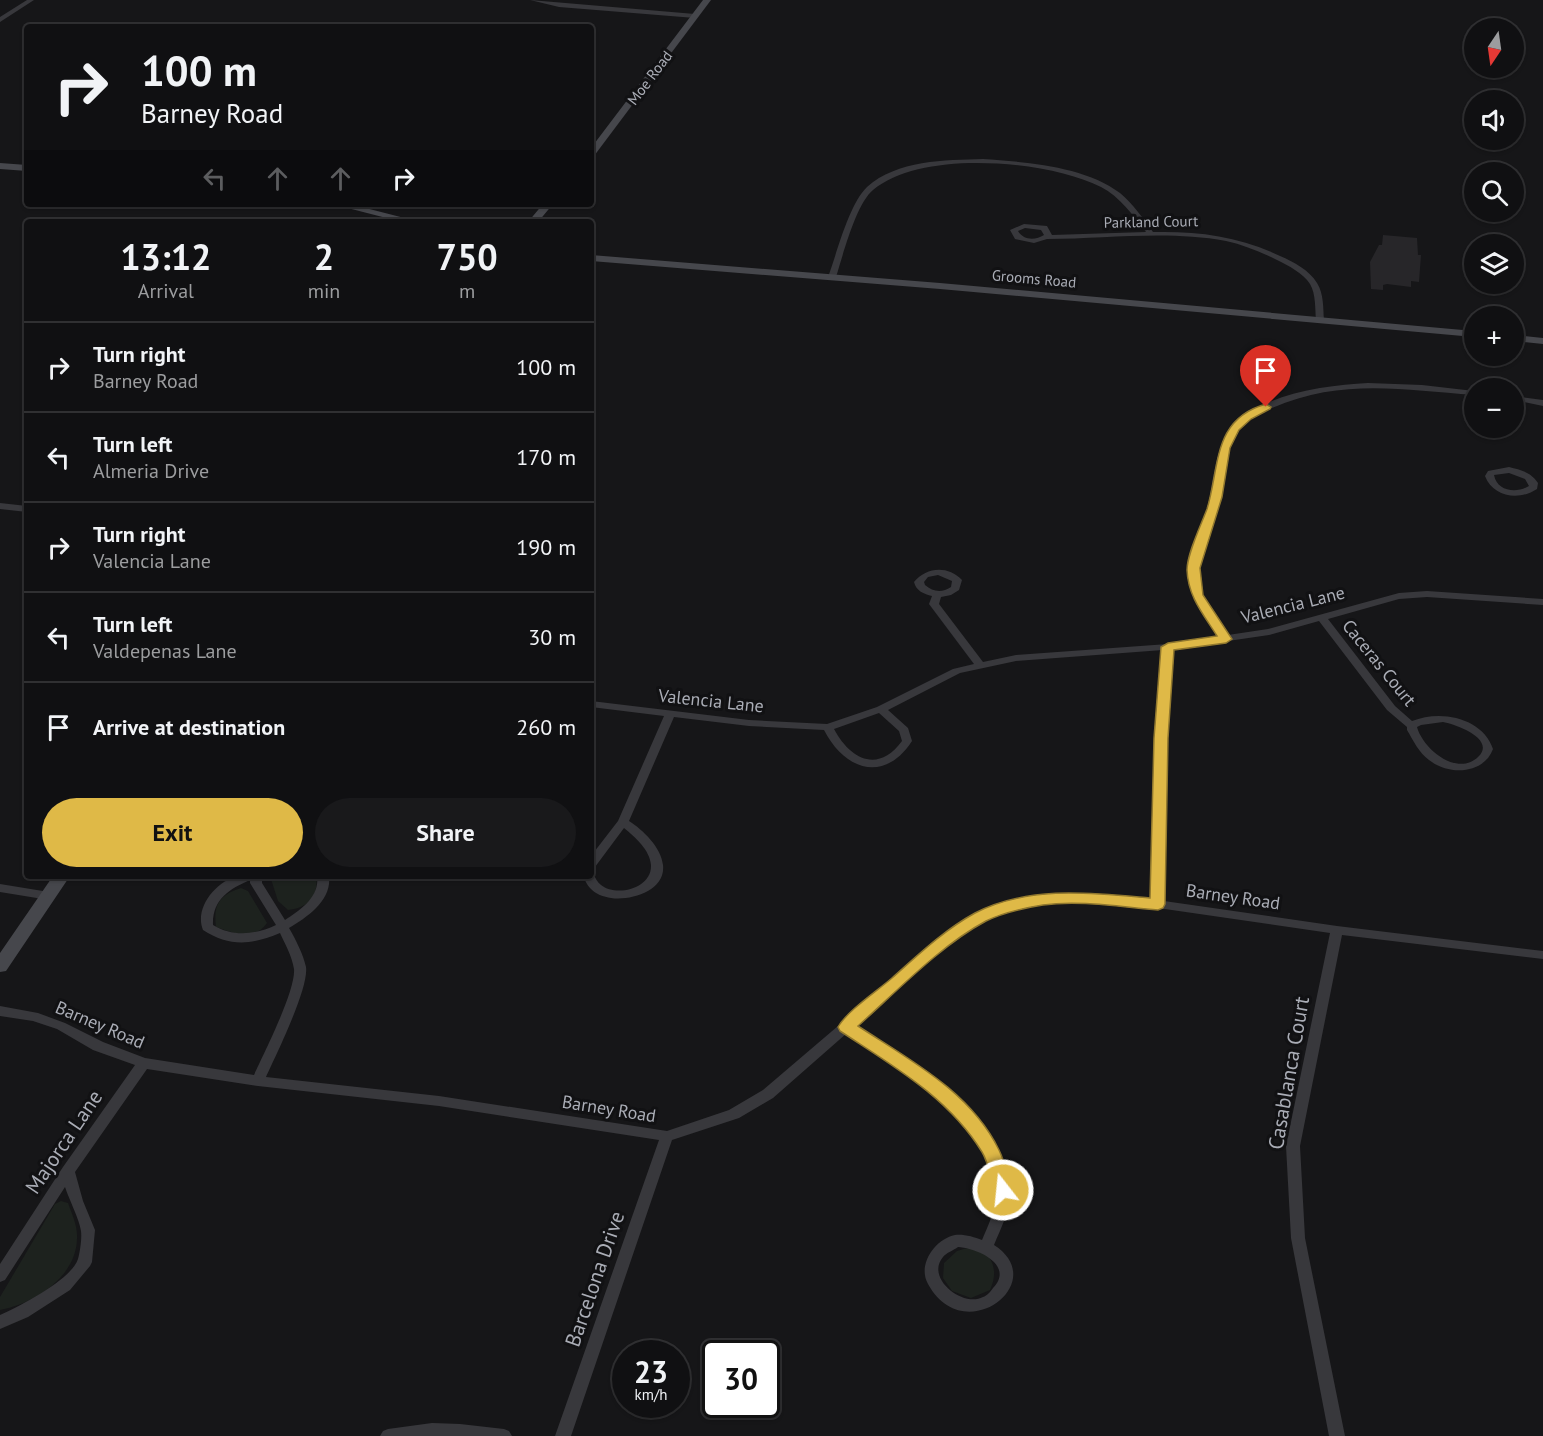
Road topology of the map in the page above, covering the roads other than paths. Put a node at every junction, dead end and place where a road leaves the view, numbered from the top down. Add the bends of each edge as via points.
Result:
1 (32, 0) edge
2 (533, 0) edge
3 (707, 0) edge
4 (695, 16) junction
5 (0, 20) edge
6 (594, 150) edge
7 (0, 166) edge
8 (24, 168) edge
9 (350, 207) edge
10 (546, 207) edge
11 (403, 219) edge
12 (536, 219) edge
13 (1150, 233) junction
14 (1047, 237) dead end
15 (594, 258) edge
16 (832, 277) junction
17 (1320, 320) junction
18 (1464, 333) edge
19 (1524, 339) edge
20 (1543, 340) edge
21 (1464, 392) edge
22 (1524, 400) edge
23 (1543, 403) edge
24 (1543, 478) edge
25 (1533, 480) junction
26 (0, 506) edge
27 (24, 509) edge
28 (937, 594) dead end
29 (1543, 602) edge
30 (1322, 618) junction
31 (1226, 639) junction
32 (1168, 647) junction
33 (980, 665) junction
34 (594, 704) edge
35 (881, 710) junction
36 (670, 715) junction
37 (1412, 726) junction
38 (828, 727) junction
39 (623, 822) junction
40 (594, 860) edge
41 (60, 879) edge
42 (243, 879) edge
43 (256, 879) edge
44 (323, 879) edge
45 (589, 879) edge
46 (0, 888) edge
47 (49, 896) junction
48 (1158, 904) junction
49 (283, 928) junction
50 (1337, 930) junction
51 (1543, 955) edge
52 (0, 966) edge
53 (0, 1011) edge
54 (846, 1027) junction
55 (144, 1063) junction
56 (258, 1081) junction
57 (667, 1136) junction
58 (68, 1171) junction
59 (987, 1246) junction
60 (0, 1276) edge
61 (0, 1322) edge
62 (388, 1436) edge
63 (504, 1436) edge
64 (563, 1436) edge
65 (1337, 1436) edge

1 - 5 street
2 - 4 street
3 - 4 street, Moe Road
4 - 6 street, Moe Road
7 - 8 street
9 - 11 street
10 - 12 street
13 - 14 street, Parkland Court
13 - 16 street via 1123,199 1072,173 1012,162 947,163 896,174 869,190 860,202
13 - 17 street, Parkland Court via 1222,237 1281,258 1313,282
15 - 16 street, Grooms Road
16 - 17 street, Grooms Road
17 - 18 street, Grooms Road
19 - 20 street
21 - 31 street via 1399,386 1312,390 1285,397 1247,417 1234,429 1224,448 1216,497 1193,568 1197,595
22 - 23 street
24 - 25 street
25 - 25 street via 1532,490 1515,493 1495,487 1489,476 1509,470
26 - 27 street
28 - 33 street via 934,604
29 - 30 street, Valencia Lane via 1427,594 1386,598
30 - 31 street, Valencia Lane
30 - 37 street, Caceras Court via 1391,708
31 - 32 street, Valencia Lane
32 - 33 street, Valencia Lane via 1017,658
32 - 48 street via 1161,738
33 - 35 street, Valencia Lane via 939,678
34 - 36 street, Valencia Lane
35 - 38 street, Valencia Lane
35 - 38 street via 904,730 907,741 899,755 881,764 859,762 839,747
36 - 38 street, Valencia Lane
36 - 39 street
37 - 37 street, Caceras Court via 1425,750 1443,763 1474,765 1487,754 1487,744 1480,734 1459,722 1426,720
39 - 40 street
39 - 45 street via 642,837 655,856 657,867 651,883 642,891 626,895 598,890
41 - 47 street
42 - 49 street via 219,891 209,905 207,927 220,935 242,937
43 - 49 street
44 - 49 street via 324,889 316,900
46 - 47 street
47 - 52 street
48 - 50 street, Barney Road
48 - 54 street, Barney Road via 1044,899 981,917 951,936
49 - 56 street via 300,971
50 - 51 street, Barney Road
50 - 65 street, Casablanca Court via 1293,1146 1298,1238
53 - 55 street, Barney Road via 34,1016
54 - 57 street, Barney Road via 768,1094 734,1114
54 - 59 street via 929,1081 966,1115 992,1153 1003,1190
55 - 56 street, Barney Road
55 - 58 street, Majorca Lane
56 - 57 street, Barney Road via 439,1101
57 - 64 street, Barcelona Drive
58 - 60 street, Majorca Lane
58 - 61 street via 88,1230 85,1262 65,1286
59 - 59 street via 1005,1269 1004,1287 981,1304 949,1300 932,1276 934,1258 956,1241
62 - 63 street via 419,1430 467,1430

